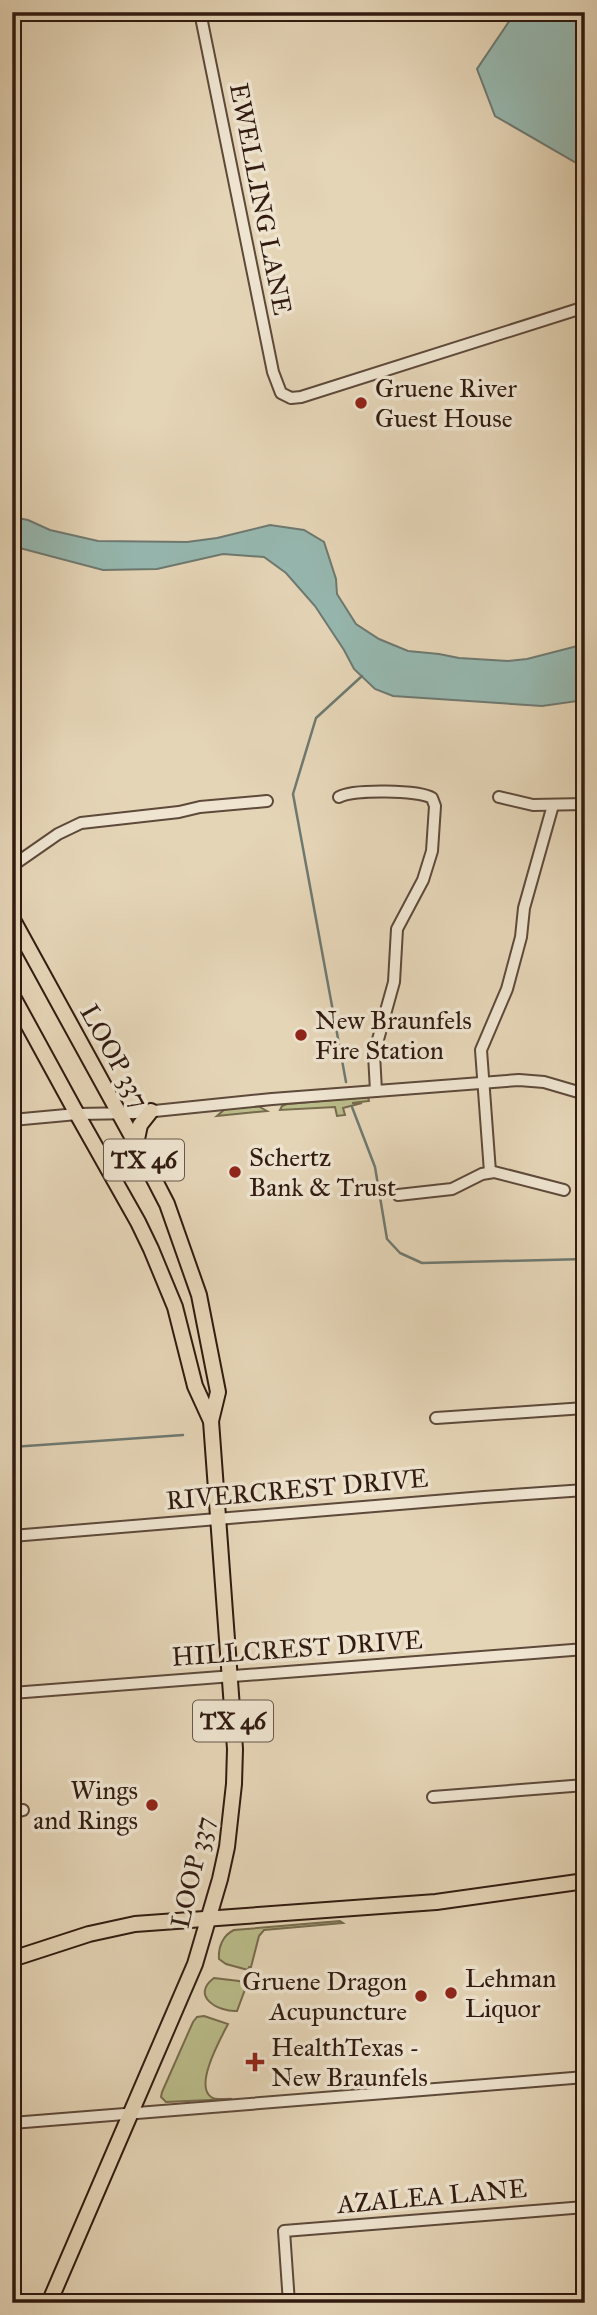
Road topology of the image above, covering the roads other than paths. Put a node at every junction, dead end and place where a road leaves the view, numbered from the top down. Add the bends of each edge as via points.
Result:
1 (200, 12) edge
2 (585, 307) edge
3 (339, 797) dead end
4 (499, 797) dead end
5 (267, 801) dead end
6 (585, 804) edge
7 (553, 805) junction
8 (12, 866) edge
9 (12, 918) edge
10 (12, 934) edge
11 (43, 976) junction
12 (12, 995) edge
13 (482, 1083) junction
14 (376, 1091) junction
15 (585, 1094) edge
16 (151, 1111) junction
17 (76, 1114) junction
18 (119, 1114) junction
19 (12, 1120) edge
20 (136, 1144) junction
21 (490, 1172) junction
22 (564, 1190) dead end
23 (398, 1195) dead end
24 (585, 1408) edge
25 (436, 1418) dead end
26 (211, 1421) junction
27 (585, 1490) edge
28 (219, 1520) junction
29 (12, 1536) edge
30 (585, 1649) edge
31 (229, 1676) junction
32 (12, 1693) edge
33 (585, 1785) edge
34 (433, 1797) dead end
35 (585, 1881) edge
36 (208, 1920) junction
37 (12, 1959) edge
38 (585, 2077) edge
39 (130, 2113) junction
40 (12, 2123) edge
41 (585, 2207) edge
42 (49, 2303) edge
43 (289, 2303) edge

1 - 2 street, EWELLING LANE via 281,393 301,397
3 - 14 street via 357,792 420,794 432,798 435,806 425,876 397,929 394,982 374,1054
4 - 7 street via 533,806
5 - 8 street via 81,823
6 - 7 street
7 - 13 street via 507,989 481,1048
9 - 11 main road, LOOP 337 / TX 46
10 - 11 main road via 33,971
11 - 18 main road, LOOP 337 / TX 46
12 - 17 main road, LOOP 337 / TX 46
13 - 14 street
13 - 15 street via 532,1080
13 - 21 street
14 - 16 street
16 - 18 street
16 - 20 main road
17 - 18 street
17 - 19 street
17 - 26 main road, LOOP 337 / TX 46 via 165,1279 195,1385
18 - 20 main road, LOOP 337 / TX 46
20 - 26 main road, LOOP 337 / TX 46 via 167,1204 199,1295 218,1392
21 - 22 street
21 - 23 street via 452,1189
24 - 25 street
26 - 28 main road, LOOP 337 / TX 46
27 - 28 street, RIVERCREST DRIVE
28 - 29 street, RIVERCREST DRIVE
28 - 31 main road, LOOP 337 / TX 46
30 - 31 street, HILLCREST DRIVE
31 - 32 street, HILLCREST DRIVE
31 - 36 main road, LOOP 337 / TX 46 via 235,1749 233,1798
33 - 34 street
35 - 36 main road via 445,1901
36 - 37 main road via 135,1924
36 - 39 main road, LOOP 337 / TX 46 via 192,1974
38 - 39 street
39 - 40 street
39 - 42 main road, LOOP 337 / TX 46
41 - 43 street, AZALEA LANE via 284,2231

